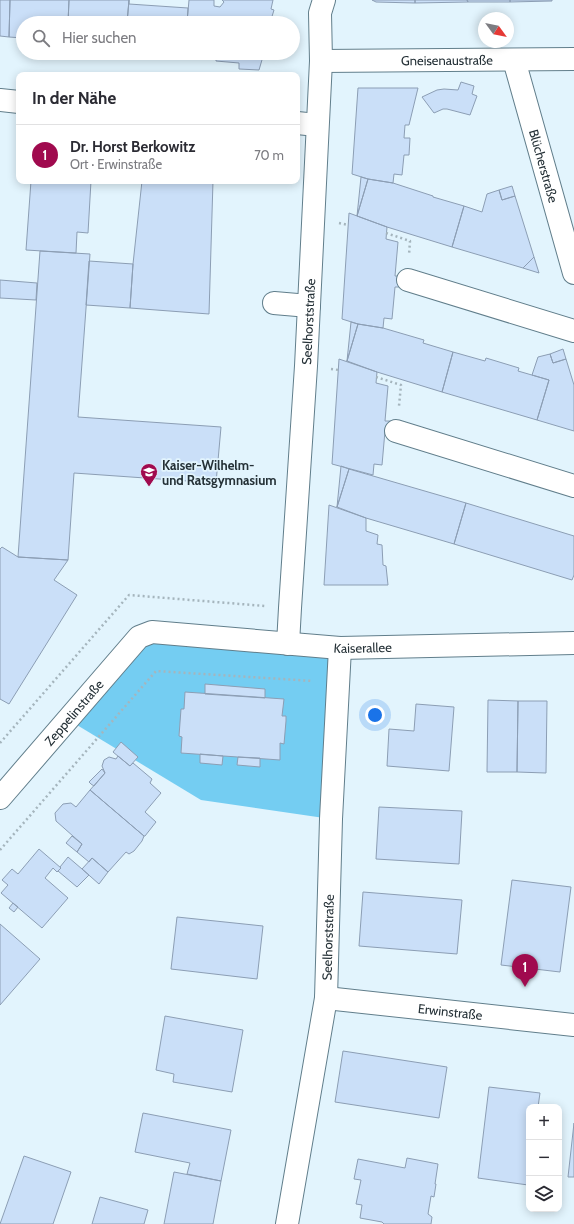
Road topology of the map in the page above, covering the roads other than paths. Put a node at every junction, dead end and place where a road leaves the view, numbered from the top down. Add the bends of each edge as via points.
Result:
1 (324, 0) edge
2 (514, 60) junction
3 (574, 60) edge
4 (320, 61) junction
5 (0, 100) edge
6 (16, 102) edge
7 (307, 124) edge
8 (574, 273) edge
9 (408, 280) road end
10 (274, 303) dead end
11 (309, 306) junction
12 (574, 331) edge
13 (396, 431) road end
14 (574, 486) edge
15 (152, 632) joint
16 (574, 643) edge
17 (288, 644) junction
18 (340, 648) junction
19 (0, 798) edge
20 (326, 998) junction
21 (574, 1025) edge
22 (287, 1224) edge

1 - 4 street, Seelhorststraße via 320,13
2 - 3 street, Gneisenaustraße
2 - 4 street, Gneisenaustraße
2 - 8 street, Blücherstraße
4 - 7 street, Seelhorststraße
5 - 6 street
7 - 11 street, Seelhorststraße
9 - 12 street
10 - 11 street
11 - 17 street, Seelhorststraße
13 - 14 street
15 - 17 street, Kaiserallee
15 - 19 street, Zeppelinstraße via 139,637
16 - 18 street, Kaiserallee
17 - 18 street, Kaiserallee
18 - 20 street, Seelhorststraße via 331,819
20 - 21 street, Erwinstraße
20 - 22 street, Seelhorststraße

